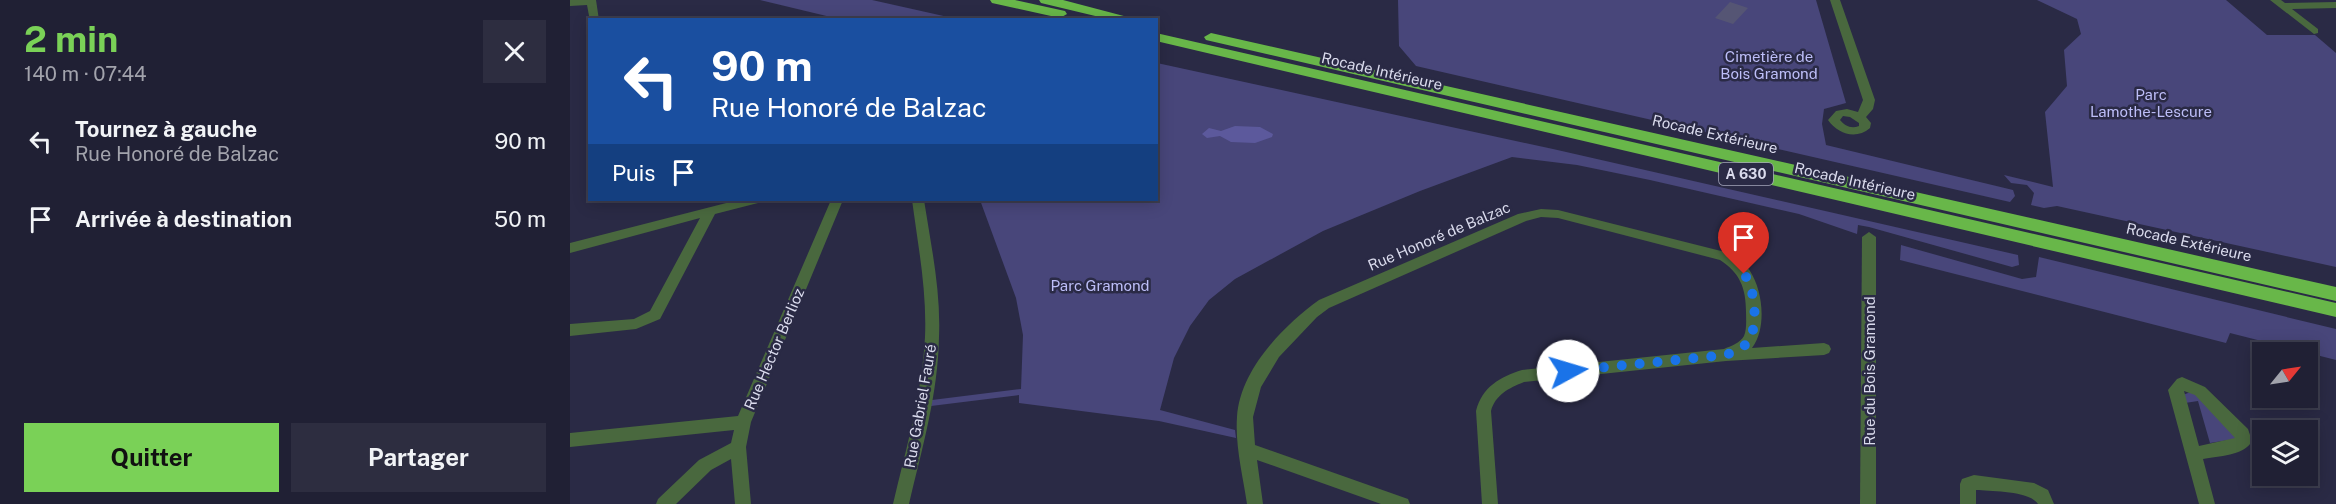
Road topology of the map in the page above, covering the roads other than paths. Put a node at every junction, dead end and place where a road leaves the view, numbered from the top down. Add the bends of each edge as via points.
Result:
1 (587, 0) edge
2 (998, 0) edge
3 (1046, 0) edge
4 (1835, 0) edge
5 (570, 3) edge
6 (2279, 3) edge
7 (2336, 5) edge
8 (594, 18) edge
9 (1073, 18) edge
10 (1123, 18) edge
11 (1158, 25) edge
12 (2314, 31) dead end
13 (1158, 37) edge
14 (1860, 117) dead end
15 (749, 201) edge
16 (837, 201) edge
17 (918, 201) edge
18 (710, 211) junction
19 (1869, 237) dead end
20 (570, 248) edge
21 (2336, 294) edge
22 (2336, 310) edge
23 (570, 330) edge
24 (1824, 349) dead end
25 (1726, 355) junction
26 (743, 422) junction
27 (570, 440) edge
28 (738, 447) junction
29 (1249, 450) junction
30 (2193, 454) junction
31 (664, 504) edge
32 (743, 504) edge
33 (901, 504) edge
34 (1255, 504) edge
35 (1402, 504) edge
36 (1490, 504) edge
37 (1868, 504) edge
38 (1968, 504) edge
39 (2046, 504) edge
40 (2207, 504) edge

1 - 5 street
1 - 8 street via 592,2
2 - 9 highway
3 - 10 highway
4 - 14 street via 1869,100 1868,109
6 - 7 street
6 - 12 street
11 - 21 highway, Rocade Extérieure / A 630
13 - 22 highway, Rocade Intérieure / A 630
15 - 18 street
16 - 26 street, Rue Hector Berlioz
17 - 33 street, Rue Gabriel Fauré via 929,286 932,355
18 - 20 street
18 - 23 street via 655,315 636,324
19 - 37 street, Rue du Bois Gramond
24 - 25 street
25 - 29 street, Rue Honoré de Balzac via 1742,348 1753,328 1753,289 1740,267 1724,256 1581,219 1541,213 1507,223 1309,314 1283,342 1251,393 1245,416
25 - 36 street via 1522,376 1507,382 1494,391 1481,413
26 - 27 street
26 - 28 street, Rue Hector Berlioz
28 - 31 street via 705,465
28 - 32 street, Rue Hector Berlioz
29 - 34 street, Rue Honoré de Balzac
29 - 35 street
30 - 30 street via 2176,390 2182,383 2200,391 2242,434 2244,441
30 - 40 street
38 - 39 street via 1968,484 1974,482 2028,488 2042,495

